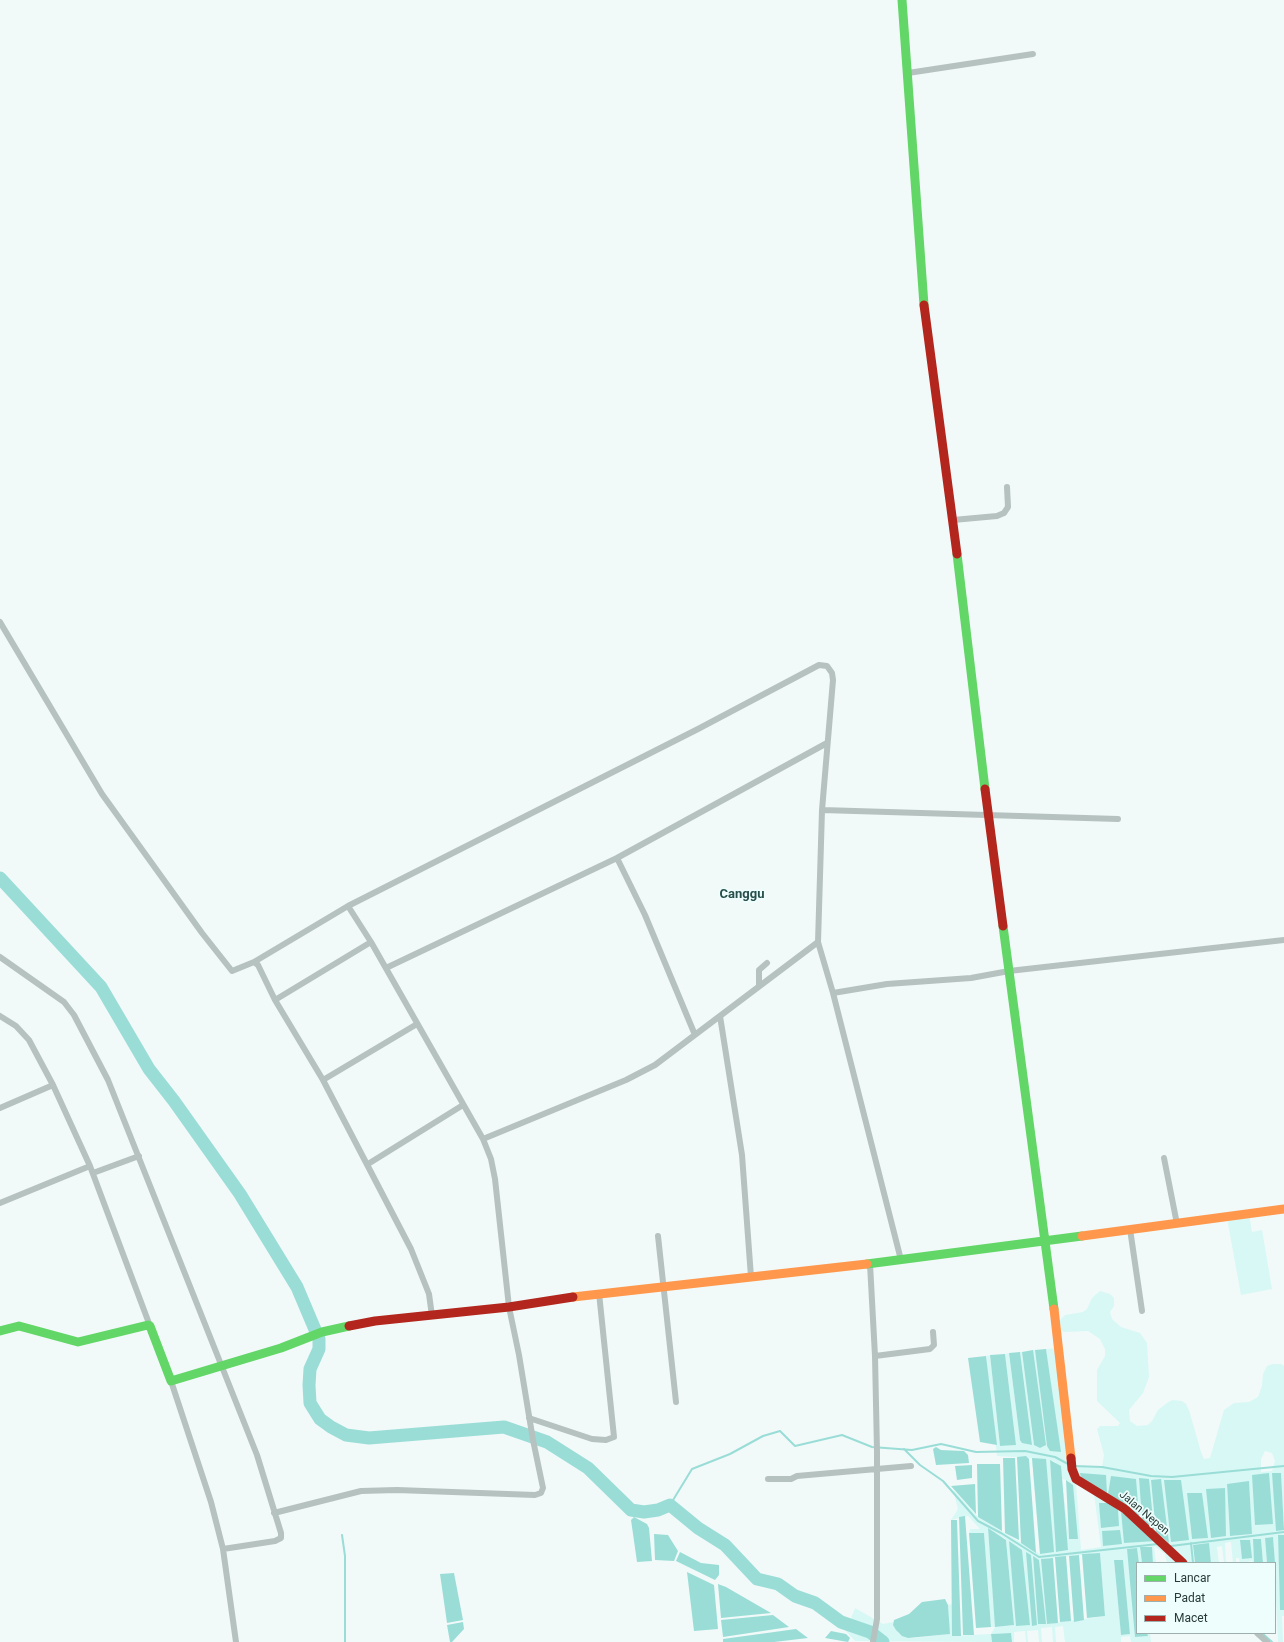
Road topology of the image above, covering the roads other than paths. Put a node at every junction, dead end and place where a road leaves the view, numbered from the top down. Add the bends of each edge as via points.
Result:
1 (902, 0) edge
2 (1033, 54) dead end
3 (908, 72) junction
4 (1007, 487) dead end
5 (953, 520) junction
6 (0, 622) edge
7 (827, 743) junction
8 (822, 810) junction
9 (988, 816) junction
10 (1118, 819) dead end
11 (617, 858) junction
12 (348, 906) junction
13 (1284, 940) edge
14 (371, 942) junction
15 (818, 942) junction
16 (0, 957) edge
17 (254, 962) junction
18 (768, 963) dead end
19 (386, 968) junction
20 (1009, 971) junction
21 (760, 986) junction
22 (833, 993) junction
23 (274, 1000) junction
24 (0, 1016) edge
25 (720, 1016) junction
26 (417, 1024) junction
27 (696, 1035) junction
28 (323, 1080) junction
29 (53, 1085) junction
30 (463, 1105) junction
31 (0, 1108) edge
32 (483, 1139) junction
33 (139, 1156) junction
34 (1164, 1158) dead end
35 (368, 1164) junction
36 (90, 1166) junction
37 (93, 1173) junction
38 (0, 1203) edge
39 (1284, 1209) edge
40 (1177, 1224) junction
41 (1130, 1229) junction
42 (658, 1236) dead end
43 (1046, 1242) junction
44 (901, 1260) junction
45 (870, 1264) junction
46 (751, 1277) junction
47 (664, 1286) junction
48 (599, 1294) junction
49 (509, 1307) junction
50 (1142, 1311) dead end
51 (432, 1316) junction
52 (150, 1326) junction
53 (0, 1331) edge
54 (933, 1332) dead end
55 (875, 1356) junction
56 (220, 1366) junction
57 (171, 1381) junction
58 (676, 1402) dead end
59 (529, 1421) junction
60 (911, 1466) dead end
61 (877, 1469) junction
62 (768, 1479) dead end
63 (274, 1513) junction
64 (223, 1549) junction
65 (1182, 1562) edge
66 (1258, 1634) edge
67 (236, 1642) edge
68 (873, 1642) edge
69 (1268, 1642) edge

1 - 3 street
2 - 3 street
3 - 5 street via 921,284
4 - 5 street via 1008,507 1004,513 997,516
5 - 9 street
6 - 17 street via 102,794 202,933 232,972
7 - 8 street
7 - 11 street
7 - 12 street via 833,680 828,666 819,665 691,733
8 - 9 street
8 - 15 street
9 - 10 street
9 - 20 street
11 - 19 street
11 - 27 street via 648,922
12 - 14 street
12 - 17 street
13 - 20 street
14 - 19 street
14 - 23 street
15 - 21 street
15 - 22 street
16 - 33 street via 64,1002 74,1015 108,1080
17 - 23 street via 258,965
18 - 21 street via 759,970
19 - 26 street
20 - 22 street via 970,978 887,984
20 - 43 street
21 - 25 street
22 - 44 street
23 - 28 street
24 - 29 street via 16,1026 29,1040
25 - 27 street
25 - 46 street via 742,1154
26 - 28 street
26 - 30 street
27 - 32 street via 655,1065 626,1080
28 - 35 street
29 - 31 street
29 - 36 street
30 - 32 street
30 - 35 street
32 - 49 street via 495,1179
33 - 37 street
33 - 56 street
34 - 40 street
35 - 51 street via 411,1249 429,1294
36 - 37 street
36 - 38 street
37 - 52 street
39 - 40 street
40 - 41 street
41 - 43 street
41 - 50 street
42 - 47 street
43 - 44 street
43 - 65 street, Jalan Nepen via 1071,1466 1076,1479 1125,1509
44 - 45 street
45 - 46 street
45 - 55 street
46 - 47 street
47 - 48 street
47 - 58 street
48 - 49 street
48 - 59 street via 614,1437 606,1440 592,1439
49 - 51 street
49 - 59 street
51 - 56 street via 374,1321 322,1332
52 - 53 street via 78,1342 19,1326
52 - 57 street
54 - 55 street via 934,1345 930,1349
55 - 61 street
56 - 57 street
56 - 63 street via 257,1455
57 - 64 street via 211,1502
59 - 63 street via 543,1484 541,1493 535,1495 361,1491
60 - 61 street
61 - 62 street via 797,1476 791,1479
61 - 68 street via 877,1619
63 - 64 street via 281,1533 280,1540
64 - 67 street
66 - 69 street

